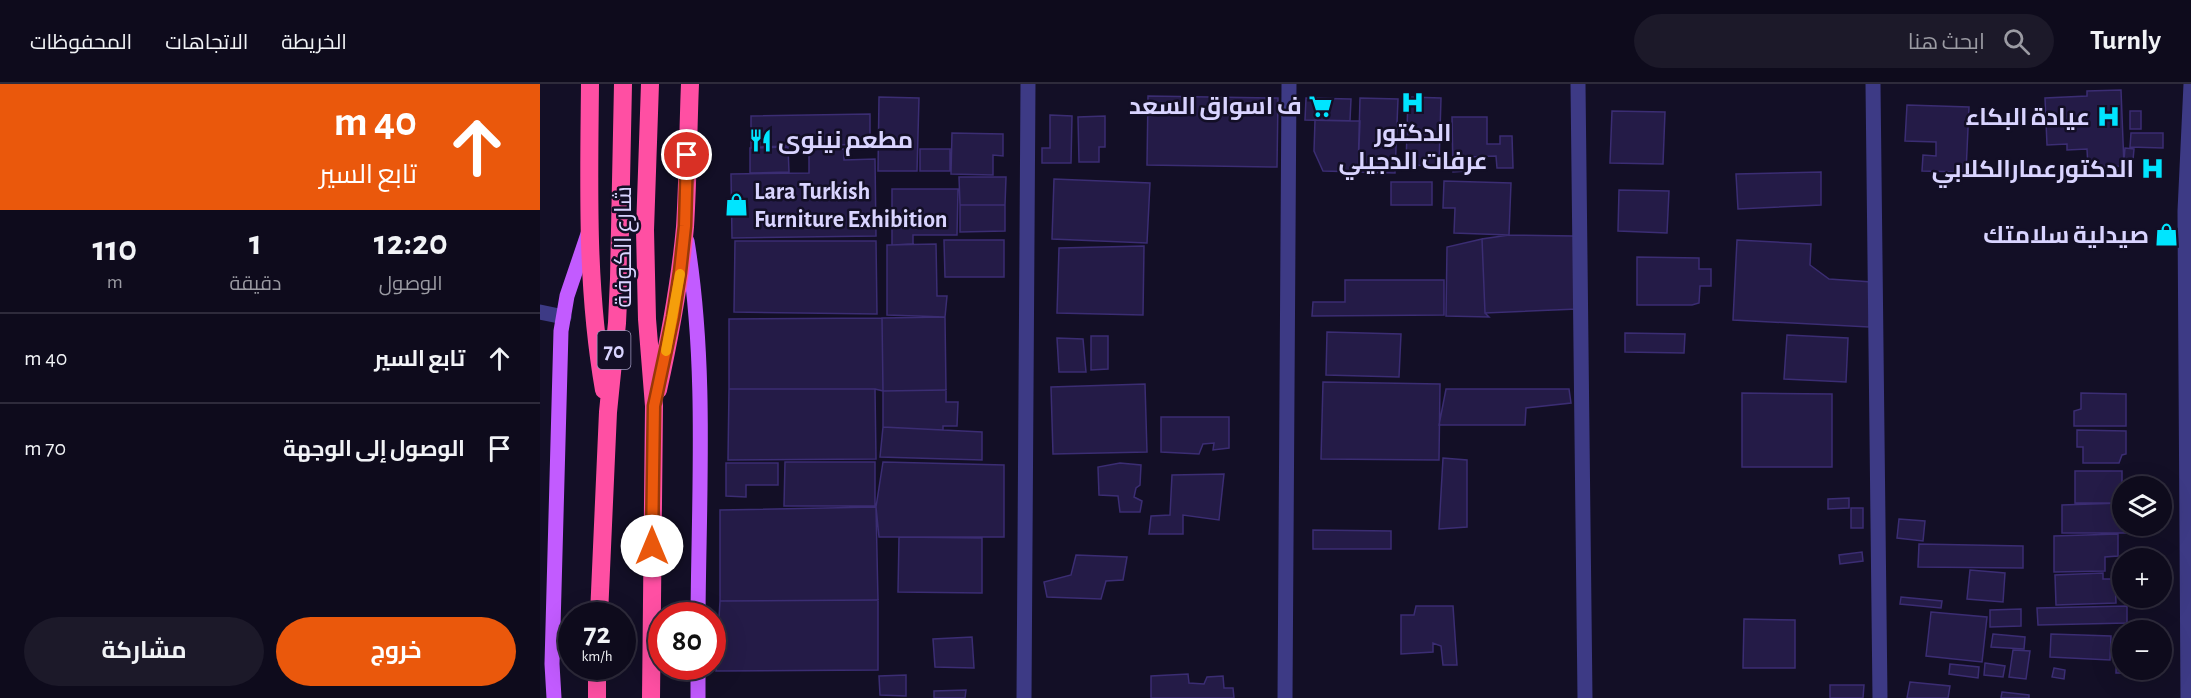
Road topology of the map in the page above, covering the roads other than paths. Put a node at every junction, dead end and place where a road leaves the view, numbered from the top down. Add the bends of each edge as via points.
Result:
1 (590, 84) edge
2 (623, 84) edge
3 (650, 84) edge
4 (690, 84) edge
5 (1028, 84) edge
6 (1289, 84) edge
7 (1578, 84) edge
8 (1873, 84) edge
9 (2191, 84) edge
10 (685, 226) junction
11 (589, 231) junction
12 (540, 312) edge
13 (564, 317) junction
14 (654, 406) junction
15 (608, 412) junction
16 (600, 602) edge
17 (699, 602) edge
18 (546, 665) edge
19 (597, 680) edge
20 (698, 680) edge
21 (549, 695) edge
22 (597, 698) edge
23 (651, 698) edge
24 (698, 698) edge
25 (1024, 698) edge
26 (1285, 698) edge
27 (1585, 698) edge
28 (1880, 698) edge
29 (2188, 698) edge

1 - 11 highway
2 - 15 highway, شارع الكوفة / 70 via 619,290
3 - 14 highway, شارع الكوفة / 70 via 645,252
4 - 10 highway
5 - 25 street
6 - 26 street
7 - 27 street
8 - 28 street
9 - 29 street via 2185,211
10 - 14 highway via 673,317
10 - 17 main road via 698,334
11 - 13 main road via 576,263
11 - 15 highway via 594,321
12 - 13 street
13 - 18 main road
14 - 23 highway, شارع الكوفة / 70
15 - 16 highway, شارع الكوفة / 70
18 - 21 main road
19 - 22 highway
20 - 24 main road

